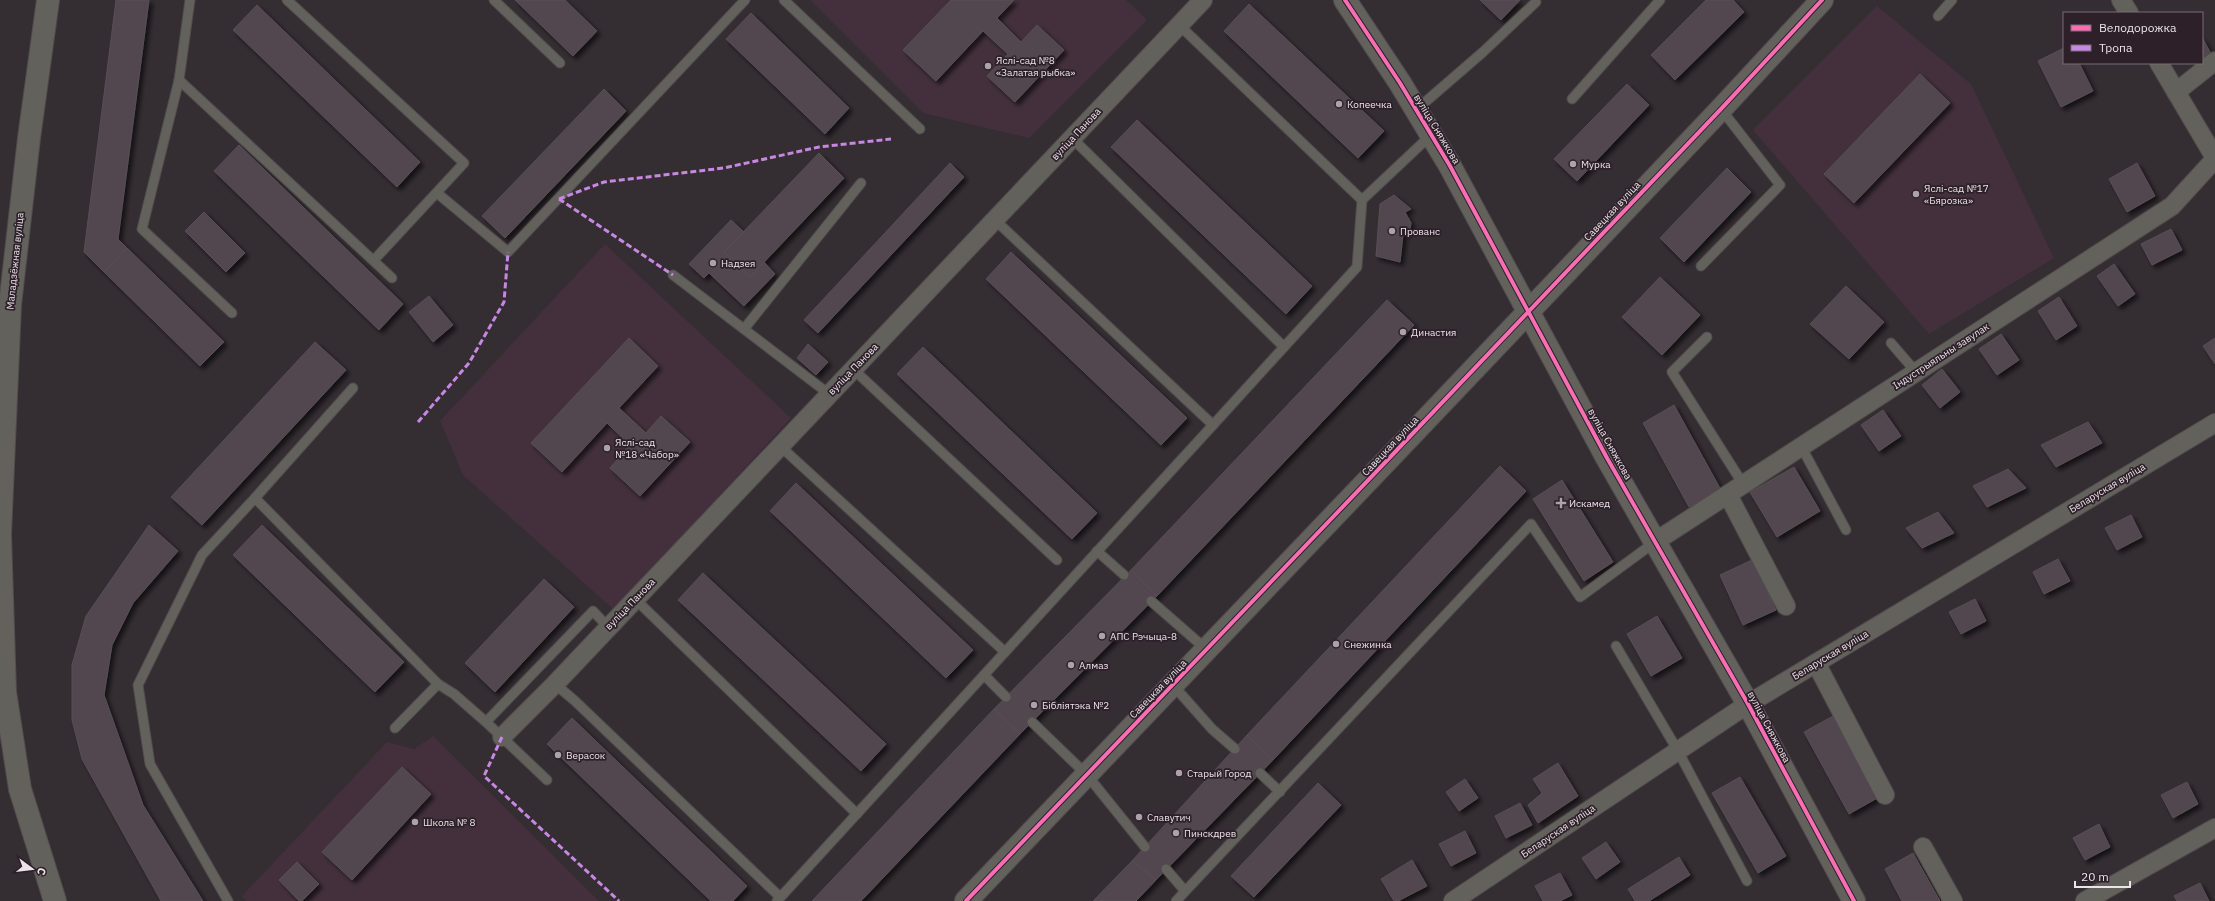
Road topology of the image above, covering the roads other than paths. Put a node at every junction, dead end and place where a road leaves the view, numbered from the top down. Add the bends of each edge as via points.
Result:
1 (48, 0) edge
2 (190, 0) edge
3 (287, 0) edge
4 (494, 0) edge
5 (745, 0) edge
6 (784, 0) edge
7 (1202, 0) edge
8 (1345, 0) edge
9 (1660, 0) edge
10 (1822, 0) edge
11 (1952, 0) edge
12 (2121, 0) edge
13 (1536, 2) dead end
14 (2128, 12) edge
15 (1938, 16) dead end
16 (1179, 25) junction
17 (2215, 62) edge
18 (560, 63) dead end
19 (2160, 64) edge
20 (179, 80) junction
21 (2176, 92) junction
22 (1572, 98) dead end
23 (1721, 109) junction
24 (1416, 110) junction
25 (920, 129) dead end
26 (1431, 135) junction
27 (1072, 138) junction
28 (2215, 158) edge
29 (860, 183) dead end
30 (437, 193) junction
31 (1362, 200) junction
32 (995, 220) junction
33 (374, 260) junction
34 (1701, 266) dead end
35 (673, 275) dead end
36 (392, 278) dead end
37 (1528, 310) junction
38 (5, 311) edge
39 (232, 313) dead end
40 (744, 329) junction
41 (1707, 337) dead end
42 (1891, 344) dead end
43 (1284, 346) junction
44 (853, 369) junction
45 (1916, 372) junction
46 (353, 388) dead end
47 (829, 394) junction
48 (2215, 423) edge
49 (1213, 424) junction
50 (780, 446) junction
51 (1801, 446) junction
52 (1743, 484) junction
53 (1728, 495) junction
54 (255, 498) junction
55 (1846, 530) dead end
56 (0, 534) edge
57 (1656, 541) junction
58 (1097, 551) junction
59 (1057, 560) dead end
60 (1124, 575) dead end
61 (635, 599) junction
62 (1151, 601) dead end
63 (1786, 606) dead end
64 (608, 627) junction
65 (1616, 646) dead end
66 (1207, 650) junction
67 (1005, 652) junction
68 (1816, 663) junction
69 (984, 675) junction
70 (438, 684) junction
71 (555, 684) junction
72 (1173, 685) junction
73 (2, 693) edge
74 (1006, 697) dead end
75 (1748, 704) junction
76 (486, 722) junction
77 (1032, 722) dead end
78 (395, 728) dead end
79 (502, 737) junction
80 (1235, 749) dead end
81 (1678, 751) junction
82 (1260, 773) dead end
83 (1087, 775) junction
84 (547, 780) dead end
85 (1280, 792) junction
86 (1885, 795) dead end
87 (856, 814) junction
88 (2215, 828) edge
89 (1923, 847) dead end
90 (1145, 848) dead end
91 (1166, 869) dead end
92 (1747, 881) dead end
93 (1185, 891) junction
94 (778, 899) edge
95 (55, 901) edge
96 (228, 901) edge
97 (966, 901) edge
98 (1176, 901) edge
99 (1453, 901) edge
100 (1854, 901) edge
101 (1953, 901) edge
102 (2085, 901) edge

1 - 38 street, Маладзёжная вуліца
2 - 20 lane
3 - 30 lane via 464,163
4 - 18 lane
5 - 30 lane via 508,252
6 - 25 lane
7 - 16 street, вуліца Панова
8 - 24 street, вуліца Сняжкова
9 - 22 lane
10 - 23 street, Савецкая вуліца
11 - 15 lane
12 - 14 street
13 - 24 lane
16 - 27 street, вуліца Панова
16 - 31 lane
17 - 21 street
19 - 21 street
20 - 33 lane
20 - 39 lane via 142,229
21 - 28 street
23 - 34 lane via 1780,185
23 - 37 street, Савецкая вуліца
24 - 26 street, вуліца Сняжкова
26 - 31 lane
26 - 37 street, вуліца Сняжкова
27 - 32 street, вуліца Панова
27 - 43 lane
28 - 45 street, Індустрыяльны завулак via 2172,206
29 - 40 lane
30 - 33 lane
31 - 43 lane via 1357,267
32 - 44 street, вуліца Панова
32 - 49 lane
33 - 36 lane
35 - 40 lane
37 - 57 street, вуліца Сняжкова via 1607,458
37 - 66 street, Савецкая вуліца
38 - 56 street, Маладзёжная вуліца
40 - 47 lane
41 - 52 lane via 1672,372
42 - 45 lane
43 - 49 lane
44 - 47 street, вуліца Панова
44 - 59 lane
45 - 51 street, Індустрыяльны завулак
46 - 54 lane
47 - 50 street, вуліца Панова
48 - 68 street, Беларуская вуліца
49 - 58 lane
50 - 61 street, вуліца Панова
50 - 67 lane
51 - 52 street, Індустрыяльны завулак
51 - 55 lane
52 - 53 street, Індустрыяльны завулак
53 - 57 street, Індустрыяльны завулак
53 - 63 street
54 - 70 lane
54 - 96 lane via 202,555 138,685 150,764
56 - 73 street, Маладзёжная вуліца
57 - 75 street, вуліца Сняжкова
57 - 85 lane via 1580,597 1531,524
58 - 60 lane
58 - 67 lane
61 - 64 street, вуліца Панова
61 - 87 lane
62 - 66 lane
64 - 71 street, вуліца Панова
64 - 76 lane via 593,611
65 - 81 lane
66 - 72 street, Савецкая вуліца
67 - 69 lane
68 - 75 street, Беларуская вуліца
68 - 86 street
69 - 74 lane
69 - 87 lane
70 - 76 lane via 454,694
70 - 78 lane
71 - 79 street, вуліца Панова
71 - 94 lane
72 - 80 lane via 1212,729
72 - 83 street, Савецкая вуліца
73 - 95 street, Маладзёжная вуліца via 20,789
75 - 81 street, Беларуская вуліца
75 - 100 street, вуліца Сняжкова
76 - 79 lane
77 - 83 lane
79 - 84 lane
81 - 92 lane
81 - 99 street, Беларуская вуліца
82 - 85 lane
83 - 90 lane
83 - 97 street, Савецкая вуліца
85 - 93 lane
87 - 94 lane
88 - 102 street
89 - 101 street
91 - 93 lane
93 - 98 lane

